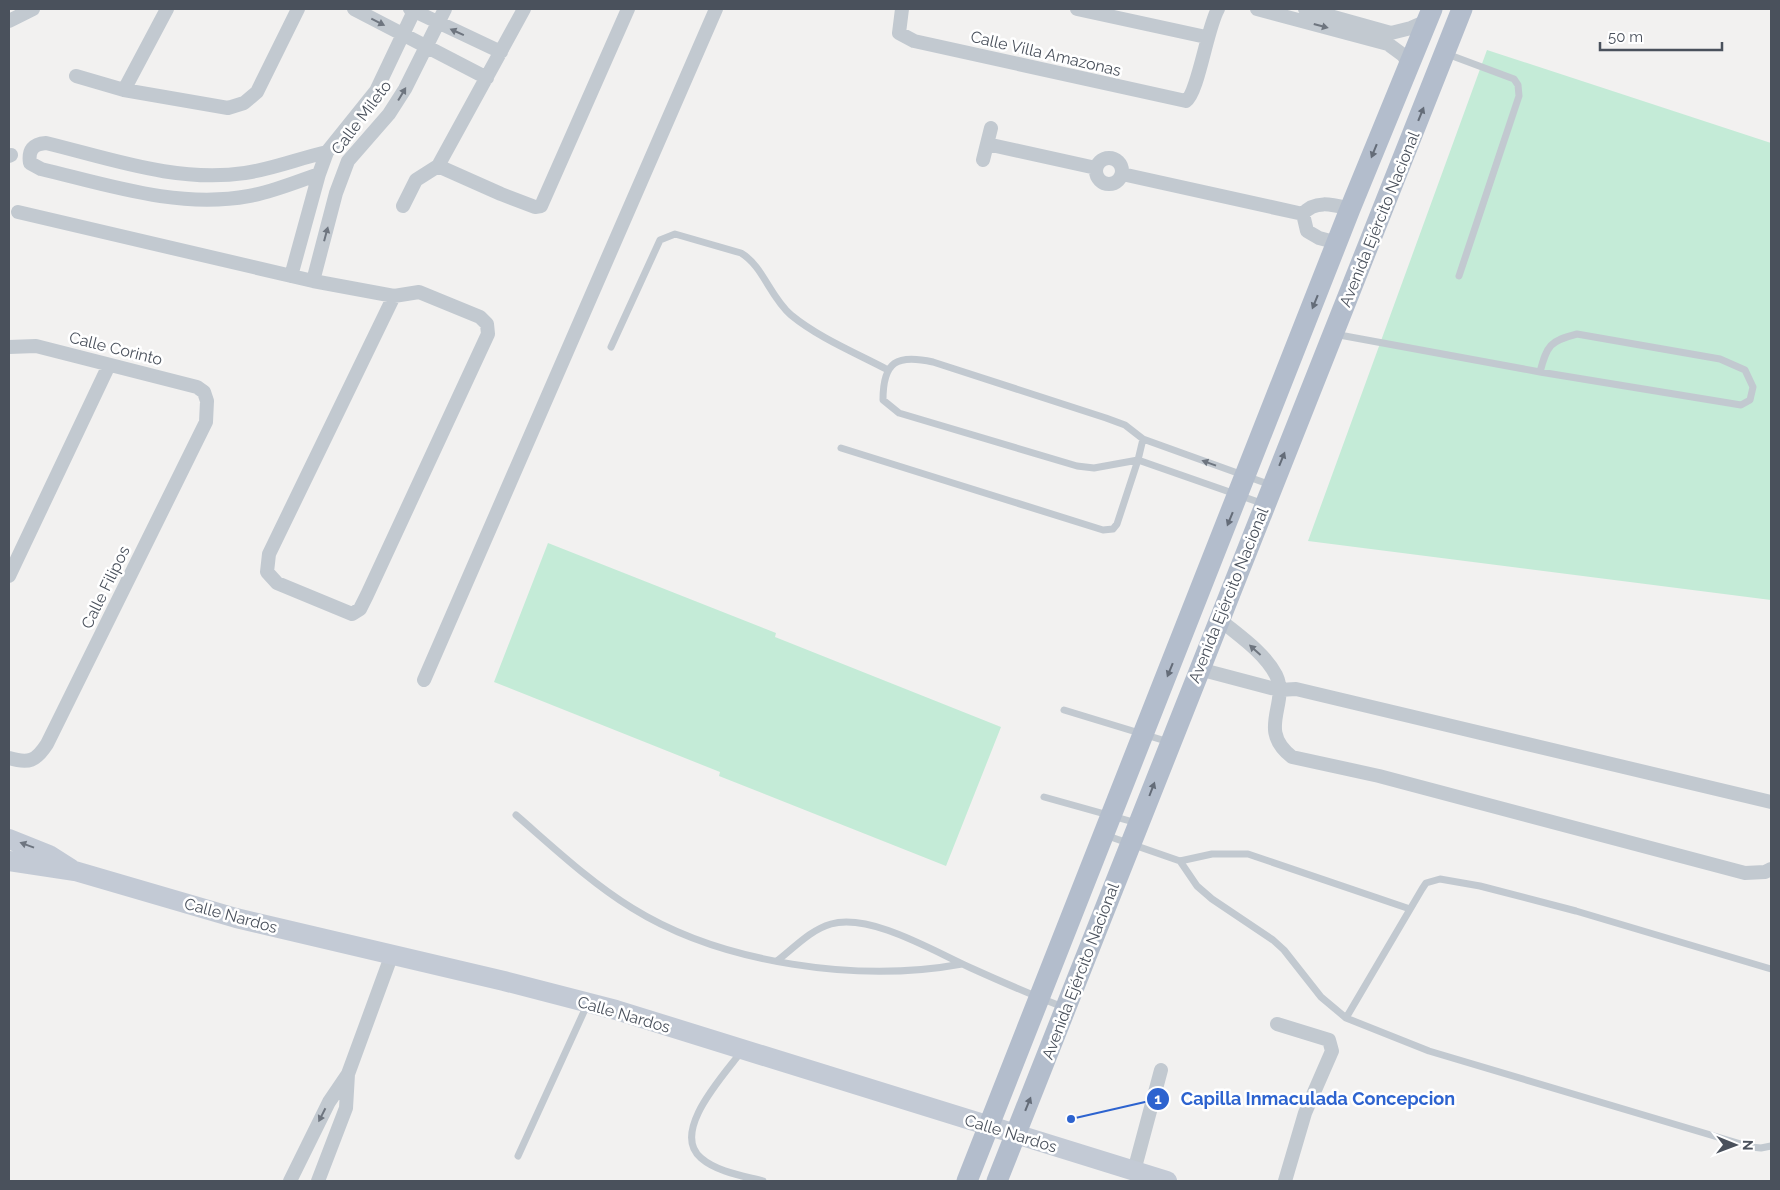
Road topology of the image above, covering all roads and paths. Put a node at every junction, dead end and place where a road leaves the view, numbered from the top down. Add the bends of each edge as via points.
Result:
1 (33, 9) edge
2 (167, 9) edge
3 (298, 9) edge
4 (354, 9) edge
5 (444, 9) edge
6 (524, 9) edge
7 (628, 9) edge
8 (716, 9) edge
9 (902, 9) edge
10 (1077, 9) edge
11 (1218, 9) edge
12 (1257, 9) edge
13 (1305, 9) edge
14 (1462, 9) edge
15 (413, 10) edge
16 (1291, 13) edge
17 (1429, 15) edge
18 (9, 21) edge
19 (438, 24) junction
20 (403, 34) junction
21 (1206, 37) junction
22 (1390, 38) junction
23 (427, 46) junction
24 (501, 52) junction
25 (1445, 54) junction
26 (1409, 64) junction
27 (76, 76) dead end
28 (486, 78) junction
29 (124, 90) junction
30 (991, 128) dead end
31 (987, 144) junction
32 (327, 152) junction
33 (983, 160) dead end
34 (438, 166) junction
35 (319, 174) junction
36 (403, 206) dead end
37 (1350, 209) junction
38 (18, 212) dead end
39 (1303, 214) junction
40 (1338, 243) junction
41 (291, 276) junction
42 (1459, 276) dead end
43 (313, 281) junction
44 (394, 296) junction
45 (1333, 334) junction
46 (9, 347) edge
47 (611, 347) dead end
48 (109, 365) junction
49 (888, 370) junction
50 (1540, 372) junction
51 (207, 401) joint
52 (1143, 439) junction
53 (841, 448) dead end
54 (1138, 460) junction
55 (1243, 486) junction
56 (1268, 494) junction
57 (9, 576) edge
58 (1219, 618) junction
59 (1199, 669) junction
60 (424, 680) dead end
61 (1279, 690) junction
62 (1064, 710) dead end
63 (1144, 735) junction
64 (1170, 742) junction
65 (9, 758) edge
66 (1044, 797) dead end
67 (1771, 802) edge
68 (516, 815) dead end
69 (1112, 815) junction
70 (1139, 823) junction
71 (1105, 835) junction
72 (9, 839) edge
73 (1131, 843) junction
74 (9, 861) edge
75 (1180, 861) junction
76 (1771, 869) edge
77 (75, 871) junction
78 (1410, 909) junction
79 (392, 954) junction
80 (778, 961) junction
81 (962, 964) junction
82 (1771, 969) edge
83 (1040, 998) junction
84 (588, 1003) junction
85 (1066, 1008) junction
86 (1346, 1018) junction
87 (1277, 1024) dead end
88 (743, 1050) junction
89 (1161, 1070) dead end
90 (348, 1074) junction
91 (989, 1127) junction
92 (1016, 1135) junction
93 (1771, 1146) edge
94 (518, 1156) dead end
95 (1134, 1171) junction
96 (293, 1180) edge
97 (318, 1181) edge
98 (763, 1181) edge
99 (967, 1181) edge
100 (997, 1181) edge
101 (1167, 1181) edge
102 (1285, 1181) edge

1 - 18 street
2 - 29 street
3 - 29 street via 257,92 244,103 228,108
4 -> 20 street
5 - 19 street, Calle Mileto
6 - 24 street
7 - 34 street via 541,206 535,207 501,194
8 - 60 street
9 - 21 street, Calle Villa Amazonas via 899,33 914,41 1186,101 1194,92
10 - 21 street
11 - 21 street
12 - 16 street
13 - 22 street
14 - 25 main road, Avenida Ejército Nacional
15 - 19 street
15 - 20 street, Calle Mileto
16 -> 22 street
17 - 22 street
17 - 26 main road, Avenida Ejército Nacional
19 - 23 street, Calle Mileto
24 -> 19 street
20 - 23 street
20 - 32 street, Calle Mileto via 376,91
22 - 26 street
23 - 28 street
43 -> 23 street, Calle Mileto via 336,193 348,161 389,114
24 - 28 street
25 - 42 lane via 1514,79 1519,96
45 -> 25 main road, Avenida Ejército Nacional
26 -> 37 main road, Avenida Ejército Nacional
27 - 29 street
28 - 34 street
30 - 31 street
31 - 33 street
31 - 39 street via 1096,168 1102,160 1112,158 1120,164 1122,174
32 - 35 street, Calle Mileto
32 - 35 street via 246,173 212,176 174,174 46,144 38,144 29,155 30,162 41,169 168,198 192,200 250,196
34 - 36 street via 416,180
35 - 41 street, Calle Mileto
37 - 39 street via 1323,204
37 - 40 main road, Avenida Ejército Nacional
38 - 41 street
39 - 40 street via 1307,231
40 -> 55 main road, Avenida Ejército Nacional
41 - 43 street
43 - 44 street
44 - 44 street via 269,554 267,572 277,583 352,614 360,609 367,595 488,334 487,324 480,317 419,292
45 - 50 lane
56 -> 45 main road, Avenida Ejército Nacional
46 - 48 street, Calle Corinto via 36,346
47 - 49 lane via 660,240 675,234 741,253 751,259 771,293 791,314
48 - 51 street, Calle Corinto via 197,387 204,392
48 - 57 street
49 - 52 lane via 895,361 906,358 933,362 1106,418 1124,425
49 - 54 lane via 883,400 899,413 1077,466 1094,468
50 - 50 lane via 1545,351 1556,340 1577,334 1720,359 1745,370 1754,387 1750,400 1741,406
51 - 65 street, Calle Filipos via 206,422 48,744 38,757 27,762
52 - 54 lane
55 -> 52 lane
53 - 54 lane via 1103,530 1113,529 1117,524
54 - 55 lane
55 - 56 lane
55 - 56 lane
55 -> 63 main road, Avenida Ejército Nacional
56 - 58 main road, Avenida Ejército Nacional
58 - 59 main road, Avenida Ejército Nacional
61 -> 58 street via 1276,676 1261,654
59 - 61 street
59 - 64 main road, Avenida Ejército Nacional
61 - 67 street via 1296,689
61 - 76 street via 1274,733 1282,750 1297,759 1379,776 1745,873
62 - 63 lane
63 - 64 lane
63 - 69 main road, Avenida Ejército Nacional
70 -> 64 main road, Avenida Ejército Nacional
66 - 69 lane
68 - 80 lane via 632,908 692,937
69 - 70 lane
69 - 71 main road, Avenida Ejército Nacional
70 - 73 main road, Avenida Ejército Nacional
71 - 73 lane
71 - 83 main road, Avenida Ejército Nacional
77 -> 72 street, Calle Nardos via 49,854
73 - 75 lane
73 - 85 main road, Avenida Ejército Nacional
74 - 77 street, Calle Nardos
75 - 78 lane via 1212,854 1248,854
75 - 86 lane via 1197,886 1212,899 1284,950 1321,997
77 - 79 street, Calle Nardos via 236,918
78 - 82 lane via 1426,883 1450,880 1576,910
78 - 86 lane
79 - 84 street, Calle Nardos
79 - 90 street
80 - 81 lane via 876,971 917,971
80 - 81 lane via 821,928 845,922 859,923 921,942
81 - 83 lane
83 - 85 lane
83 - 91 main road, Avenida Ejército Nacional
84 - 88 street, Calle Nardos
84 - 94 lane
92 -> 85 main road, Avenida Ejército Nacional
86 - 93 lane via 1439,1054 1751,1146
87 - 102 street via 1329,1040 1332,1051 1305,1113
88 - 91 street, Calle Nardos
88 - 98 lane via 700,1108 691,1129 692,1145 701,1158 723,1170
89 - 95 street
90 -> 96 street via 329,1102
90 - 97 street via 346,1108
91 - 92 street, Calle Nardos
91 - 99 main road, Avenida Ejército Nacional
92 - 95 street, Calle Nardos
92 - 100 main road, Avenida Ejército Nacional
95 - 101 street, Calle Nardos

